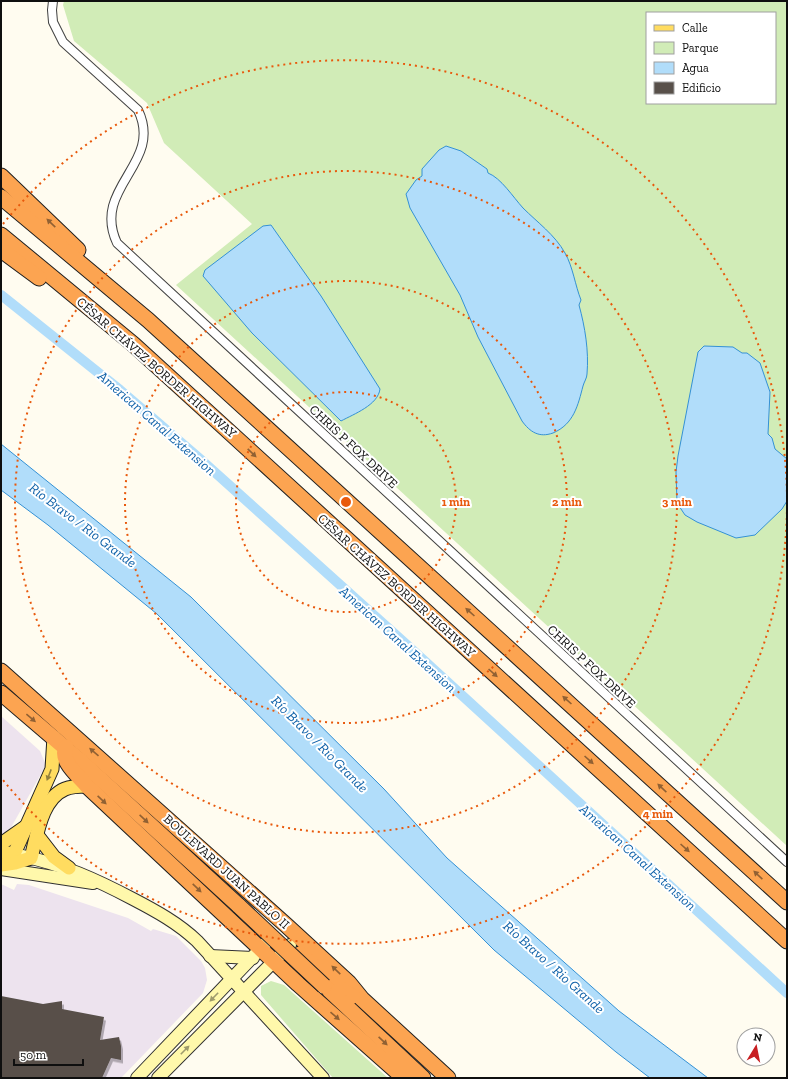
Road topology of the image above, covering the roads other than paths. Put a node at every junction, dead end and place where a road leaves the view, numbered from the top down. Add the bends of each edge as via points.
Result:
1 (53, 1) edge
2 (1, 176) edge
3 (1, 197) edge
4 (1, 235) edge
5 (1, 250) edge
6 (148, 320) junction
7 (133, 344) junction
8 (1, 670) edge
9 (1, 693) edge
10 (54, 737) junction
11 (66, 747) junction
12 (87, 786) junction
13 (165, 815) junction
14 (26, 826) junction
15 (37, 835) junction
16 (1, 844) edge
17 (1, 852) edge
18 (23, 858) junction
19 (787, 862) edge
20 (1, 866) edge
21 (69, 868) junction
22 (1, 869) edge
23 (54, 876) junction
24 (105, 884) junction
25 (787, 902) edge
26 (251, 908) junction
27 (235, 925) junction
28 (277, 933) junction
29 (787, 941) edge
30 (290, 945) junction
31 (257, 953) junction
32 (210, 956) junction
33 (274, 961) junction
34 (314, 966) junction
35 (232, 979) junction
36 (298, 984) junction
37 (244, 991) junction
38 (362, 999) junction
39 (137, 1078) edge
40 (158, 1078) edge
41 (323, 1078) edge
42 (404, 1078) edge
43 (423, 1078) edge
44 (448, 1078) edge

1 - 19 street, CHRIS P FOX DRIVE via 53,22 63,42 138,110 143,119 142,149 112,205 110,224 117,243
6 -> 2 highway via 97,267
3 - 6 highway, CÉSAR CHÁVEZ BORDER HIGHWAY
4 - 7 highway, CÉSAR CHÁVEZ BORDER HIGHWAY
5 - 7 highway
25 -> 6 highway, CÉSAR CHÁVEZ BORDER HIGHWAY
7 -> 29 highway, CÉSAR CHÁVEZ BORDER HIGHWAY
13 -> 8 highway, BOULEVARD JUAN PABLO II
9 -> 10 highway, BOULEVARD JUAN PABLO II
10 - 11 highway, BOULEVARD JUAN PABLO II
10 -> 14 main road via 52,769
11 - 12 highway via 66,759
11 -> 43 highway, BOULEVARD JUAN PABLO II, bridge
12 - 15 main road via 70,787 55,796 42,815
12 -> 27 highway
13 - 26 highway via 181,844
38 -> 13 highway, BOULEVARD JUAN PABLO II via 328,963
14 - 16 main road
14 - 18 main road
15 - 18 main road
15 - 21 main road via 54,857
17 - 18 main road
18 - 20 main road
18 - 21 street
18 - 23 street via 38,870
21 - 24 street
22 - 23 street
23 - 24 street
24 - 32 street via 176,923
26 - 27 highway via 252,915 249,920
26 - 28 highway
27 - 31 highway
28 - 30 highway
28 - 31 street
30 - 33 street
30 - 34 highway
31 - 32 street
31 - 33 highway
31 - 35 street
32 - 35 street
33 - 36 highway
33 - 37 street
34 - 36 highway via 304,964 299,968 296,974
34 - 38 highway via 344,992
35 - 37 street
35 -> 39 street
36 -> 42 highway
40 -> 37 street
37 - 41 street
38 - 44 highway, BOULEVARD JUAN PABLO II

